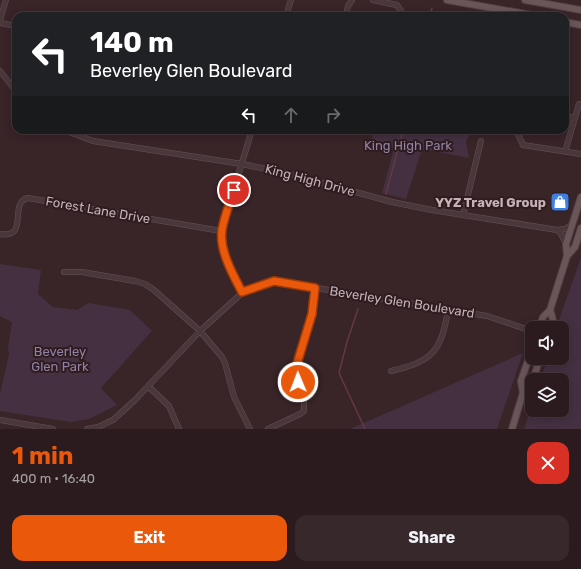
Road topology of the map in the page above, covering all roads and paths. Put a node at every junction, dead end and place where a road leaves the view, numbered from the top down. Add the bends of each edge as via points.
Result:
1 (6, 0) edge
2 (291, 0) edge
3 (352, 0) edge
4 (374, 0) edge
5 (447, 0) edge
6 (525, 0) edge
7 (581, 10) edge
8 (287, 12) edge
9 (347, 12) edge
10 (401, 12) edge
11 (514, 12) edge
12 (0, 20) edge
13 (0, 23) edge
14 (569, 23) edge
15 (12, 25) edge
16 (581, 25) edge
17 (0, 71) edge
18 (12, 86) edge
19 (579, 104) dead end
20 (569, 117) edge
21 (574, 118) junction
22 (75, 134) edge
23 (251, 134) edge
24 (518, 134) edge
25 (481, 140) dead end
26 (565, 152) junction
27 (581, 154) edge
28 (242, 164) junction
29 (581, 197) edge
30 (464, 215) junction
31 (573, 224) junction
32 (581, 228) edge
33 (556, 230) junction
34 (222, 231) junction
35 (0, 234) edge
36 (566, 244) junction
37 (567, 256) junction
38 (64, 272) dead end
39 (315, 288) junction
40 (242, 292) junction
41 (448, 310) junction
42 (550, 310) junction
43 (542, 321) edge
44 (553, 321) edge
45 (525, 329) edge
46 (200, 331) junction
47 (526, 365) edge
48 (391, 372) dead end
49 (148, 386) junction
50 (524, 392) joint
51 (0, 420) edge
52 (45, 428) edge
53 (53, 429) edge
54 (87, 429) edge
55 (179, 429) edge
56 (250, 429) edge
57 (268, 429) edge
58 (512, 429) edge

1 - 12 street
2 - 8 street
3 - 9 street
4 - 10 street via 397,5
5 - 11 main road
6 - 7 main road
13 - 15 street
14 - 16 main road
17 - 18 street
19 - 21 street
20 - 21 street
21 - 26 street
22 - 28 street, King High Drive via 93,141
23 - 28 street
24 - 26 street via 523,145
25 - 30 street
26 - 27 street
28 - 30 street, King High Drive via 286,173 392,202
28 - 34 street
29 - 31 main road
30 - 33 street, King High Drive
31 - 33 street, King High Drive via 565,229
31 - 36 main road
32 - 37 main road via 575,247
33 - 36 street
34 - 35 street, Forest Lane Drive via 28,198 20,203 14,232 10,235
34 - 40 street via 224,252
36 - 37 main road
37 - 42 main road
38 - 46 street via 82,272 145,284
39 - 40 street, Beverley Glen Boulevard via 274,281
39 - 41 street, Beverley Glen Boulevard
39 - 57 street via 312,314 296,367 304,411
40 - 46 street, Beverley Glen Boulevard
41 - 45 street, Beverley Glen Boulevard via 487,316
41 - 48 street via 443,334 432,354 411,366
42 - 43 main road
42 - 44 main road
46 - 49 street, Beverley Glen Boulevard
46 - 56 street via 222,357 234,397
47 - 50 main road via 521,381
49 - 54 street, Beverley Glen Boulevard via 113,420
49 - 55 street via 169,406
50 - 58 main road
51 - 52 street
52 - 53 street

